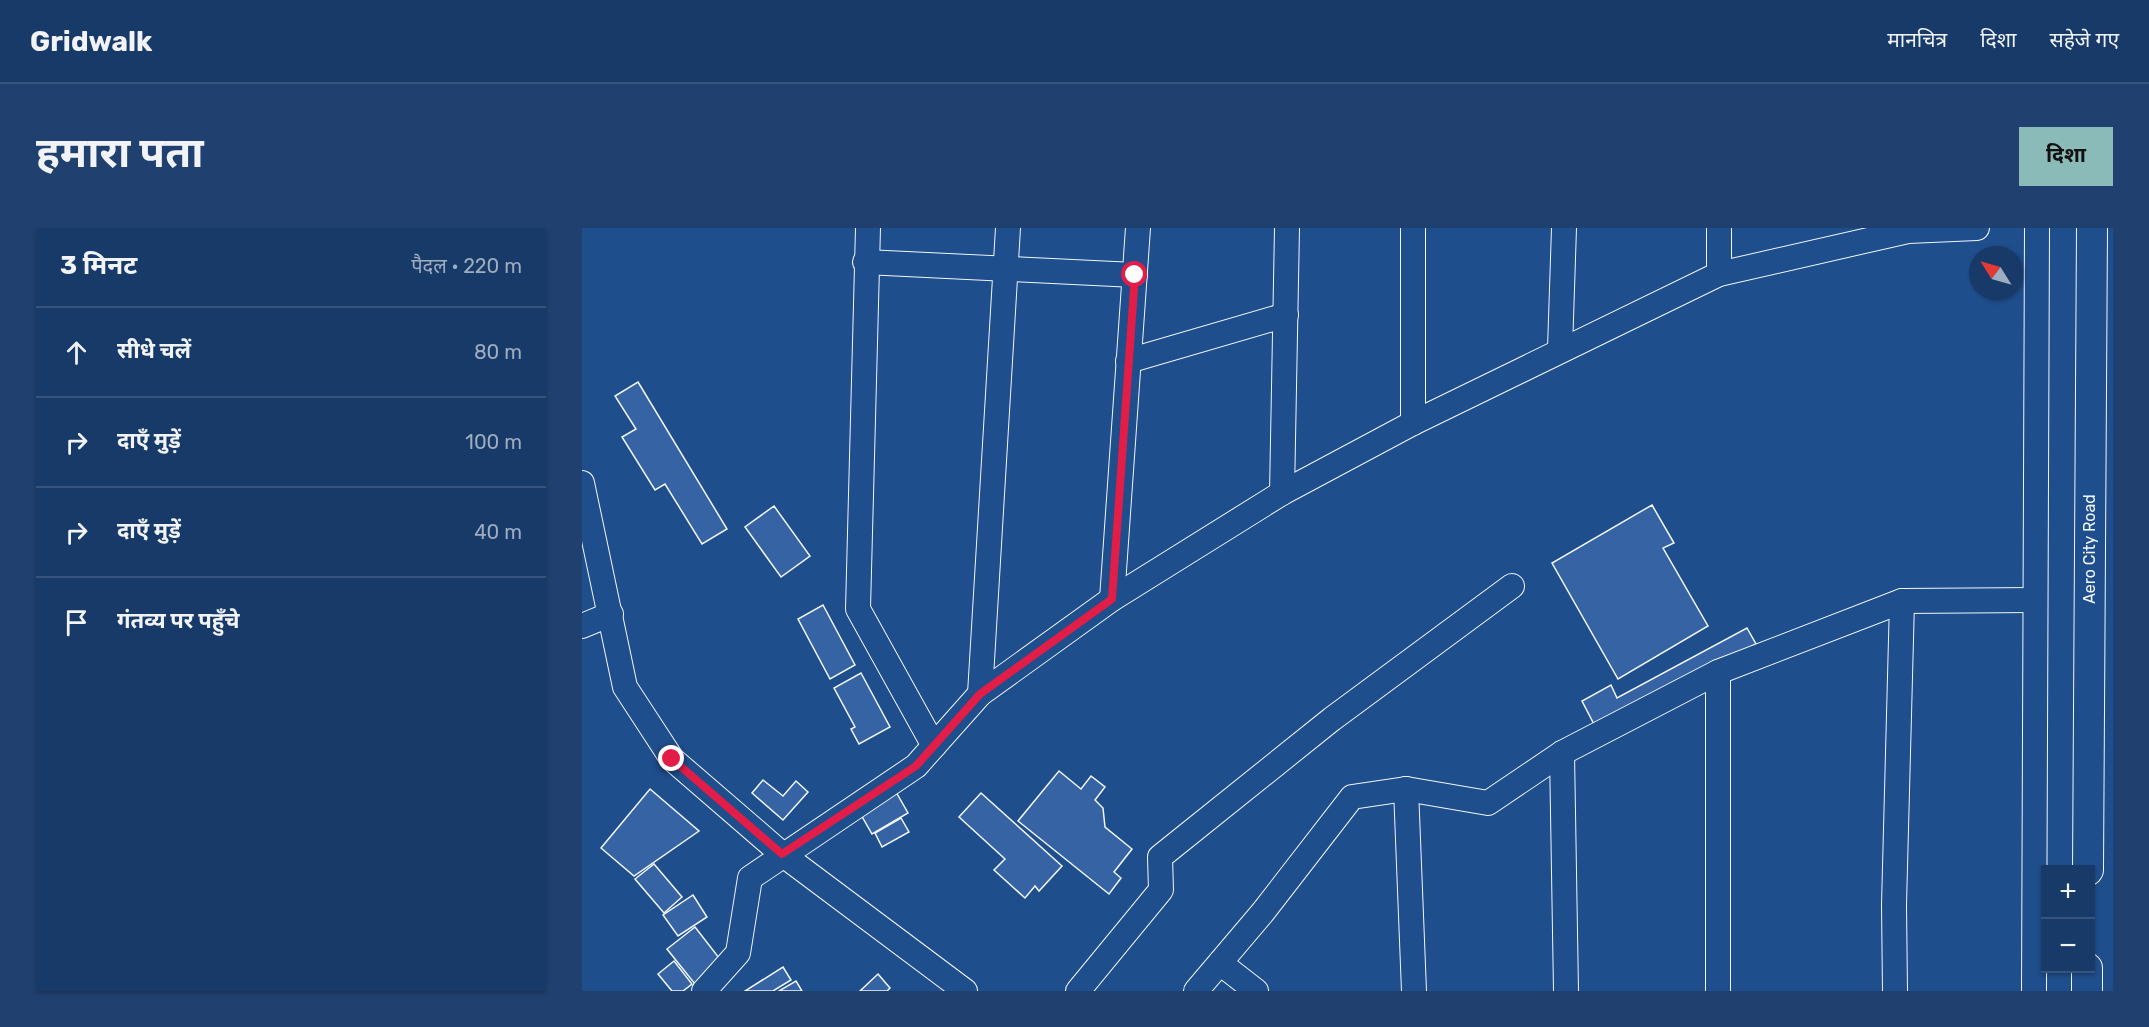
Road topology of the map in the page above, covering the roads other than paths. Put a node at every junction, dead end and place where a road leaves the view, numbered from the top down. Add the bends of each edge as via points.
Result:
1 (868, 228) edge
2 (1008, 228) edge
3 (1138, 228) edge
4 (1287, 228) edge
5 (1413, 228) edge
6 (1564, 228) edge
7 (1719, 228) edge
8 (1977, 228) edge
9 (2037, 228) edge
10 (2092, 228) edge
11 (1908, 230) edge
12 (865, 262) junction
13 (1006, 271) junction
14 (1719, 274) junction
15 (1135, 275) junction
16 (1286, 315) junction
17 (1560, 349) junction
18 (1128, 361) junction
19 (1413, 423) junction
20 (582, 483) edge
21 (1282, 493) junction
22 (1512, 586) dead end
23 (1112, 599) junction
24 (2034, 600) junction
25 (1902, 601) junction
26 (611, 614) junction
27 (582, 626) edge
28 (1718, 672) junction
29 (980, 694) junction
30 (2101, 734) edge
31 (934, 746) junction
32 (1562, 753) junction
33 (1406, 789) junction
34 (782, 854) junction
35 (2088, 865) edge
36 (1220, 963) junction
37 (2087, 973) edge
38 (704, 991) edge
39 (965, 991) edge
40 (1078, 991) edge
41 (1196, 991) edge
42 (1256, 991) edge
43 (1414, 991) edge
44 (1566, 991) edge
45 (1718, 991) edge
46 (1895, 991) edge
47 (2034, 991) edge
48 (2087, 991) edge

1 - 12 street
2 - 13 street
3 - 15 street
4 - 16 street
5 - 19 street
6 - 17 street
7 - 14 street
8 - 11 street
9 - 24 street
10 - 30 street, Aero City Road
11 - 14 street
12 - 13 street
12 - 31 street via 858,609
13 - 15 street
13 - 29 street
14 - 17 street
15 - 18 street
16 - 18 street
16 - 21 street
17 - 19 street
18 - 23 street
19 - 21 street
20 - 26 street
21 - 23 street
22 - 40 street via 1332,719 1160,857 1161,890
23 - 29 street
24 - 25 street
24 - 47 street
25 - 28 street
25 - 46 street via 1893,905
26 - 27 street
26 - 34 street via 625,687 672,759
28 - 32 street
28 - 45 street
29 - 31 street
30 - 35 street, Aero City Road
31 - 34 street via 916,766
32 - 33 street via 1488,803
32 - 44 street
33 - 36 street via 1352,797
33 - 43 street
34 - 38 street via 750,878 738,952
34 - 39 street
36 - 41 street
36 - 42 street
37 - 48 street

